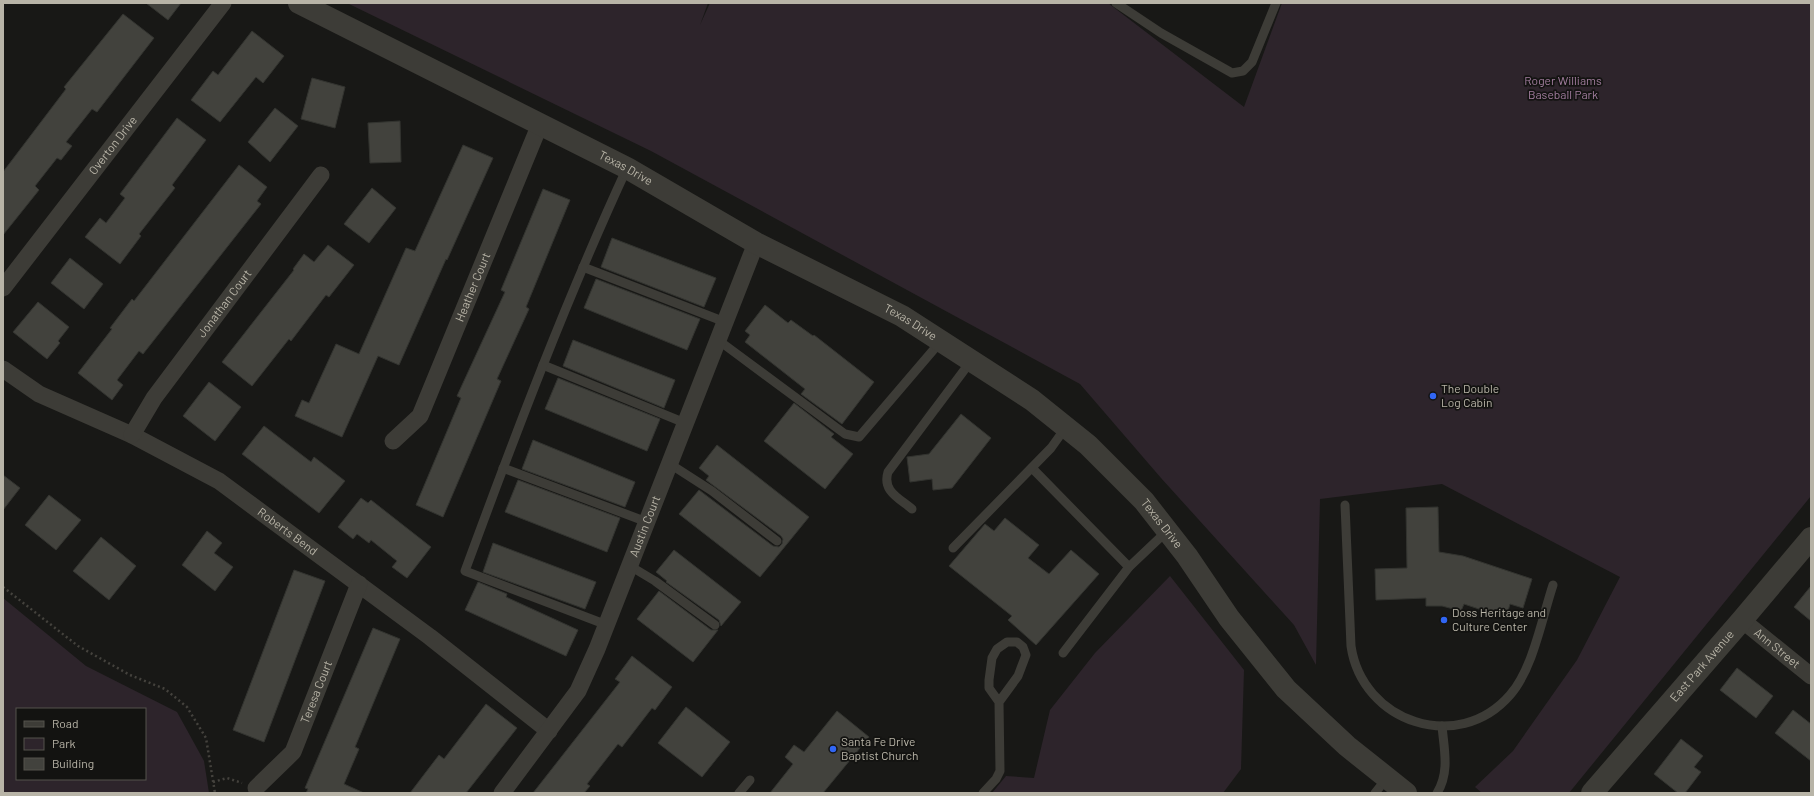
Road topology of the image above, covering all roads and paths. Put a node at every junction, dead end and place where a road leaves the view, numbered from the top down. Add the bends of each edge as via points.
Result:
1 (223, 3) edge
2 (299, 3) edge
3 (1116, 3) edge
4 (1276, 3) edge
5 (540, 124) junction
6 (627, 168) junction
7 (321, 175) dead end
8 (756, 243) junction
9 (583, 267) junction
10 (3, 288) edge
11 (725, 322) junction
12 (718, 340) junction
13 (942, 340) junction
14 (972, 360) junction
15 (544, 365) junction
16 (3, 369) edge
17 (685, 423) junction
18 (1066, 427) junction
19 (132, 435) junction
20 (393, 441) dead end
21 (670, 464) junction
22 (503, 468) junction
23 (1032, 468) junction
24 (1345, 505) dead end
25 (912, 509) dead end
26 (646, 522) junction
27 (1167, 531) junction
28 (1811, 538) edge
29 (777, 541) dead end
30 (953, 548) dead end
31 (630, 566) junction
32 (1129, 567) junction
33 (359, 584) junction
34 (1553, 585) dead end
35 (3, 587) edge
36 (1742, 620) junction
37 (607, 625) junction
38 (715, 625) dead end
39 (1063, 653) dead end
40 (1811, 676) edge
41 (999, 702) junction
42 (1442, 726) junction
43 (550, 731) junction
44 (750, 780) dead end
45 (213, 782) junction
46 (1381, 785) edge
47 (256, 788) joint
48 (1600, 790) edge
49 (215, 793) edge
50 (502, 793) edge
51 (739, 793) edge
52 (983, 793) edge
53 (1406, 793) edge
54 (1437, 793) edge

1 - 10 street, Overton Drive
2 - 5 street, Texas Drive
3 - 4 lane via 1161,33 1232,73 1244,71 1252,62
5 - 6 street, Texas Drive
5 - 20 street, Heather Court via 420,416
6 - 8 street, Texas Drive
6 - 9 lane
7 - 19 street, Jonathan Court via 154,398
8 - 11 street, Austin Court
8 - 13 street, Texas Drive via 902,316
9 - 11 lane
9 - 15 lane
11 - 12 street, Austin Court
12 - 13 lane via 845,434 859,437
12 - 17 street, Austin Court
13 - 14 street, Texas Drive
14 - 18 street, Texas Drive via 1032,400
14 - 25 lane via 888,472 887,486
15 - 17 lane
15 - 22 lane
16 - 19 street, Roberts Bend via 39,394
17 - 21 street, Austin Court
18 - 23 lane
18 - 27 street, Texas Drive via 1088,445 1144,501
19 - 33 street, Roberts Bend via 219,481
21 - 26 street, Austin Court
21 - 29 lane via 712,491
22 - 26 lane
22 - 37 lane via 465,571
23 - 30 lane
23 - 32 lane
24 - 42 lane via 1351,646 1357,669 1374,696 1392,711 1414,722
26 - 31 street, Austin Court
27 - 32 lane
27 - 46 street, Texas Drive via 1229,618 1286,689 1347,746
28 - 36 street, East Park Avenue
31 - 37 street, Austin Court
31 - 38 lane
32 - 39 lane
33 - 43 street, Roberts Bend
33 - 47 street, Teresa Court via 293,752
34 - 42 lane via 1526,669 1514,690 1484,716 1461,724
35 - 45 path via 78,646 130,675 164,689 187,707 206,738
36 - 40 street, Ann Street
36 - 48 street, East Park Avenue
37 - 43 street, Austin Court via 578,691
41 - 41 lane via 1018,676 1026,655 1023,647 1017,642 1007,642 997,649 992,658 989,688
41 - 52 lane via 1000,771
42 - 54 lane via 1446,766 1442,786
43 - 50 street, Austin Court
44 - 51 lane
45 - 47 path via 227,778
45 - 49 path
46 - 53 street, Texas Drive

